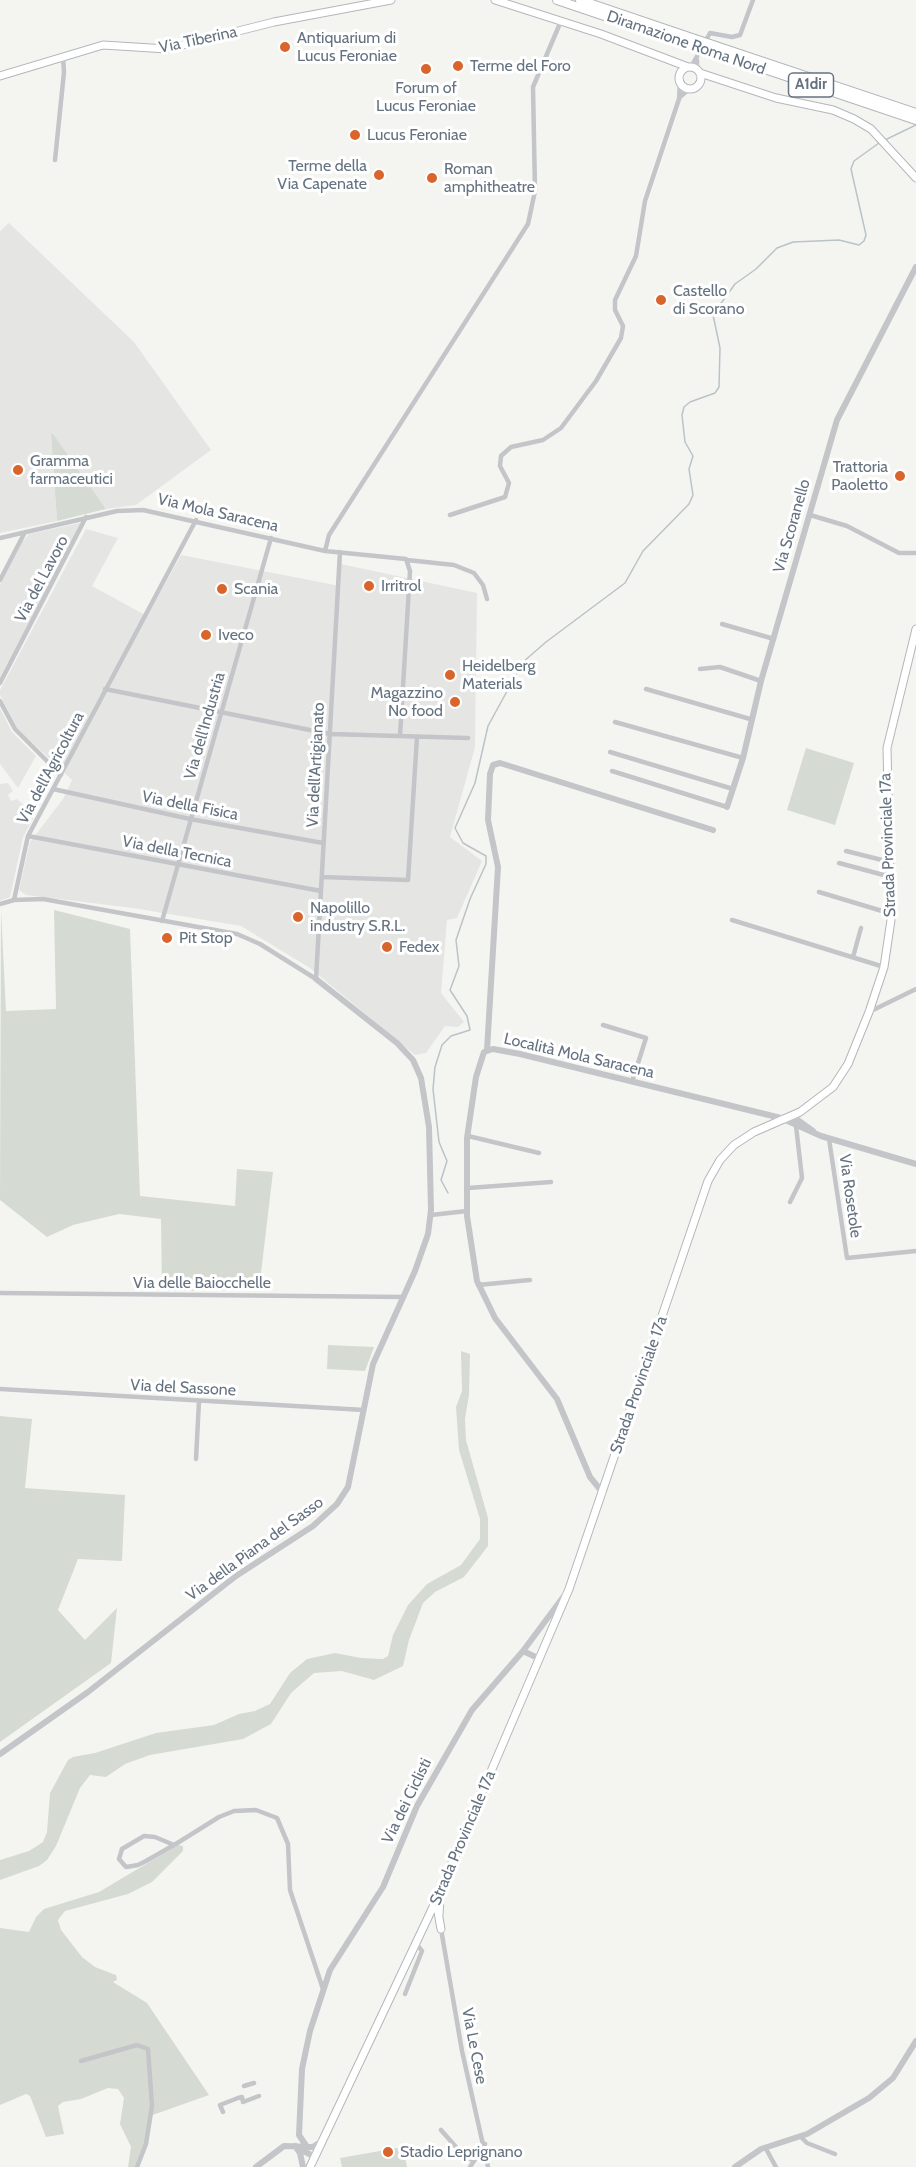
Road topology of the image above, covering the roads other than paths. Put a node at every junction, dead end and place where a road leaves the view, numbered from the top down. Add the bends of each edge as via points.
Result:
1 (391, 0) edge
2 (495, 0) edge
3 (557, 0) edge
4 (580, 0) edge
5 (753, 0) edge
6 (561, 21) junction
7 (694, 42) junction
8 (63, 57) junction
9 (668, 59) junction
10 (694, 69) junction
11 (2, 75) edge
12 (680, 78) junction
13 (716, 78) junction
14 (699, 84) junction
15 (689, 89) junction
16 (679, 99) junction
17 (916, 118) edge
18 (886, 148) junction
19 (55, 160) dead end
20 (916, 178) edge
21 (916, 183) edge
22 (916, 267) edge
23 (450, 515) dead end
24 (810, 515) junction
25 (86, 517) junction
26 (196, 520) junction
27 (25, 532) junction
28 (272, 537) junction
29 (0, 538) edge
30 (325, 551) junction
31 (340, 552) junction
32 (916, 553) edge
33 (407, 560) junction
34 (0, 580) edge
35 (487, 599) dead end
36 (722, 624) dead end
37 (916, 629) edge
38 (774, 639) junction
39 (700, 669) dead end
40 (761, 681) junction
41 (0, 683) edge
42 (105, 689) junction
43 (646, 689) dead end
44 (0, 701) edge
45 (221, 714) junction
46 (750, 719) junction
47 (615, 722) dead end
48 (330, 734) junction
49 (400, 736) junction
50 (417, 737) junction
51 (468, 738) dead end
52 (610, 752) dead end
53 (742, 758) junction
54 (612, 771) dead end
55 (61, 775) junction
56 (53, 789) junction
57 (733, 789) junction
58 (727, 807) joint
59 (190, 819) junction
60 (713, 830) dead end
61 (28, 836) junction
62 (324, 843) junction
63 (846, 851) dead end
64 (890, 862) junction
65 (839, 863) dead end
66 (178, 865) junction
67 (321, 877) junction
68 (891, 877) junction
69 (321, 891) junction
70 (819, 892) dead end
71 (14, 900) junction
72 (0, 904) edge
73 (892, 914) junction
74 (732, 920) dead end
75 (162, 921) junction
76 (861, 928) dead end
77 (853, 957) junction
78 (884, 968) junction
79 (316, 979) junction
80 (916, 989) edge
81 (869, 1012) junction
82 (603, 1025) dead end
83 (487, 1050) junction
84 (632, 1082) junction
85 (792, 1116) junction
86 (784, 1119) junction
87 (796, 1126) junction
88 (816, 1134) junction
89 (468, 1136) junction
90 (830, 1139) junction
91 (539, 1153) dead end
92 (916, 1164) edge
93 (552, 1182) dead end
94 (468, 1188) junction
95 (790, 1202) dead end
96 (467, 1211) junction
97 (431, 1215) junction
98 (916, 1251) edge
99 (530, 1280) dead end
100 (478, 1285) junction
101 (0, 1293) edge
102 (403, 1297) junction
103 (0, 1389) edge
104 (199, 1401) junction
105 (364, 1410) junction
106 (196, 1459) dead end
107 (603, 1493) junction
108 (569, 1589) junction
109 (523, 1651) junction
110 (540, 1659) junction
111 (0, 1754) edge
112 (174, 1845) junction
113 (441, 1890) junction
114 (433, 1909) junction
115 (439, 1915) junction
116 (424, 1927) junction
117 (441, 1929) junction
118 (416, 1943) junction
119 (323, 1989) junction
120 (405, 1994) dead end
121 (916, 2041) edge
122 (81, 2061) dead end
123 (254, 2083) dead end
124 (244, 2086) dead end
125 (259, 2096) dead end
126 (223, 2112) dead end
127 (441, 2130) dead end
128 (299, 2133) junction
129 (800, 2136) junction
130 (322, 2141) junction
131 (485, 2144) junction
132 (287, 2145) junction
133 (295, 2146) junction
134 (307, 2147) junction
135 (765, 2147) junction
136 (835, 2154) dead end
137 (301, 2156) junction
138 (474, 2161) junction
139 (312, 2162) edge
140 (137, 2167) edge
141 (256, 2167) edge
142 (303, 2167) edge
143 (470, 2167) edge
144 (488, 2167) edge
145 (735, 2167) edge
146 (777, 2167) edge

1 - 8 main road, Via Tiberina via 274,22 167,49 108,44
2 - 6 main road
3 - 7 highway, Diramazione Roma Nord / A1dir
4 - 7 highway, Diramazione Roma Nord / A1dir
5 - 10 street via 740,35 710,33
6 - 9 main road
6 - 30 street via 533,87 535,191 528,224 329,535
7 - 17 highway, Diramazione Roma Nord / A1dir, bridge
8 - 11 main road, Via Tiberina
8 - 19 street
9 - 10 main road
9 - 12 main road
10 - 12 main road
10 - 13 main road
10 - 14 main road
12 - 15 main road
12 - 16 street
13 - 14 main road
13 - 18 main road via 844,118 875,136
14 - 15 main road
15 - 16 street
16 - 23 street via 645,201 636,256 615,300 623,330 611,356 561,428 543,440 513,446 502,454 499,465 509,488 506,497
18 - 20 main road
18 - 21 main road
22 - 24 street, Via Scoranello via 839,413
24 - 32 street via 845,525 899,553
24 - 38 street, Via Scoranello
25 - 26 street, Via Mola Saracena via 143,510
25 - 27 street, Via Mola Saracena
25 - 41 street, Via del Lavoro
26 - 28 street, Via Mola Saracena
26 - 42 street, Via dell'Agricoltura
27 - 29 street, Via Mola Saracena
27 - 34 street
28 - 30 street, Via Mola Saracena
28 - 45 street, Via dell'Industria
30 - 31 street, Via Mola Saracena
31 - 33 street, Via Mola Saracena
31 - 48 street, Via dell'Artigianato
33 - 35 street, Via Mola Saracena via 454,565 474,573
33 - 49 street via 410,571
36 - 38 street
37 - 64 main road, Strada Provinciale 17a via 887,748
38 - 40 street, Via Scoranello
39 - 40 street via 720,667
40 - 46 street, Via Scoranello
42 - 45 street
42 - 55 street, Via dell'Agricoltura
43 - 46 street
44 - 55 street via 15,729
45 - 48 street
45 - 59 street, Via dell'Industria
46 - 53 street, Via Scoranello
47 - 53 street
48 - 49 street
48 - 62 street, Via dell'Artigianato
49 - 50 street
50 - 51 street
50 - 67 street via 408,880
52 - 57 street
53 - 57 street, Via Scoranello
54 - 58 street
55 - 56 street, Via dell'Agricoltura
56 - 59 street, Via della Fisica
56 - 61 street, Via dell'Agricoltura
57 - 58 street, Via Scoranello
59 - 62 street, Via della Fisica
59 - 66 street, Via dell'Industria
60 - 83 street via 493,765 488,817 498,867
61 - 66 street, Via della Tecnica
61 - 71 street, Via dell'Agricoltura
62 - 67 street, Via dell'Artigianato
63 - 64 street
64 - 68 main road, Strada Provinciale 17a
65 - 68 street
66 - 69 street, Via della Tecnica
66 - 75 street, Via dell'Industria
67 - 69 street, Via dell'Artigianato
68 - 73 main road, Strada Provinciale 17a
69 - 79 street, Via dell'Artigianato
70 - 73 street
71 - 72 street
71 - 75 street via 46,899
73 - 78 main road, Strada Provinciale 17a
74 - 77 street
75 - 79 street via 244,935
76 - 77 street
77 - 78 street
78 - 81 main road, Strada Provinciale 17a
79 - 97 street, Via della Piana del Sasso via 400,1046 417,1067 429,1123
80 - 81 street
81 - 85 main road, Strada Provinciale 17a via 839,1081 818,1101
82 - 84 street via 646,1038
83 - 84 street, Località Mola Saracena via 520,1054
83 - 89 street, Località Mola Saracena via 478,1069
84 - 86 street, Località Mola Saracena
85 - 86 main road, Strada Provinciale 17a
85 - 88 street
86 - 87 street, Località Mola Saracena
86 - 107 main road, Strada Provinciale 17a via 734,1145 712,1172
87 - 88 street, Località Mola Saracena
87 - 95 street via 802,1178
88 - 90 street, Località Mola Saracena
89 - 91 street
89 - 94 street, Località Mola Saracena
90 - 92 street, Località Mola Saracena
90 - 98 street, Via Rosetole via 847,1258
93 - 94 street
94 - 96 street, Località Mola Saracena
96 - 97 street
96 - 100 street, Località Mola Saracena
97 - 102 street, Via della Piana del Sasso via 422,1255
99 - 100 street
100 - 107 street, Località Mola Saracena via 495,1318 558,1401 589,1474
101 - 102 street, Via delle Baiocchelle
102 - 105 street, Via della Piana del Sasso via 375,1360
103 - 104 street, Via del Sassone
104 - 105 street, Via del Sassone
104 - 106 street
105 - 111 street, Via della Piana del Sasso via 351,1480 329,1513 236,1576 88,1692
107 - 108 main road, Strada Provinciale 17a
108 - 109 street, Via dei Ciclisti
108 - 110 main road, Strada Provinciale 17a
109 - 110 street
109 - 119 street, Via dei Ciclisti via 486,1690 463,1723 417,1806 383,1887 339,1954
110 - 113 main road, Strada Provinciale 17a
112 - 112 street via 133,1867 125,1866 119,1858 124,1847 144,1836
112 - 119 street via 229,1813 256,1810 277,1818 288,1844 291,1893
113 - 114 main road, Strada Provinciale 17a
113 - 115 main road
114 - 115 main road
114 - 116 main road, Strada Provinciale 17a
114 - 117 main road
115 - 117 main road
116 - 117 main road via 433,1924
116 - 118 main road, Strada Provinciale 17a
117 - 131 street, Via Le Cese via 464,2064
118 - 120 street via 422,1951
118 - 130 main road, Strada Provinciale 17a
119 - 128 street, Via dei Ciclisti via 303,2062
121 - 129 street via 896,2074 876,2093
122 - 140 street via 135,2046 148,2049 152,2106 146,2144
123 - 124 street
125 - 126 street via 220,2105
127 - 138 street via 464,2156
128 - 132 street
128 - 134 street
129 - 135 street
129 - 136 street via 807,2143
130 - 134 street
130 - 139 main road, Strada Provinciale 17a
131 - 138 street
131 - 144 street, Via Le Cese
132 - 133 street
132 - 141 street
133 - 134 street
133 - 137 street
133 - 139 street
135 - 145 street
135 - 146 street
137 - 139 street
137 - 142 street
138 - 143 street

